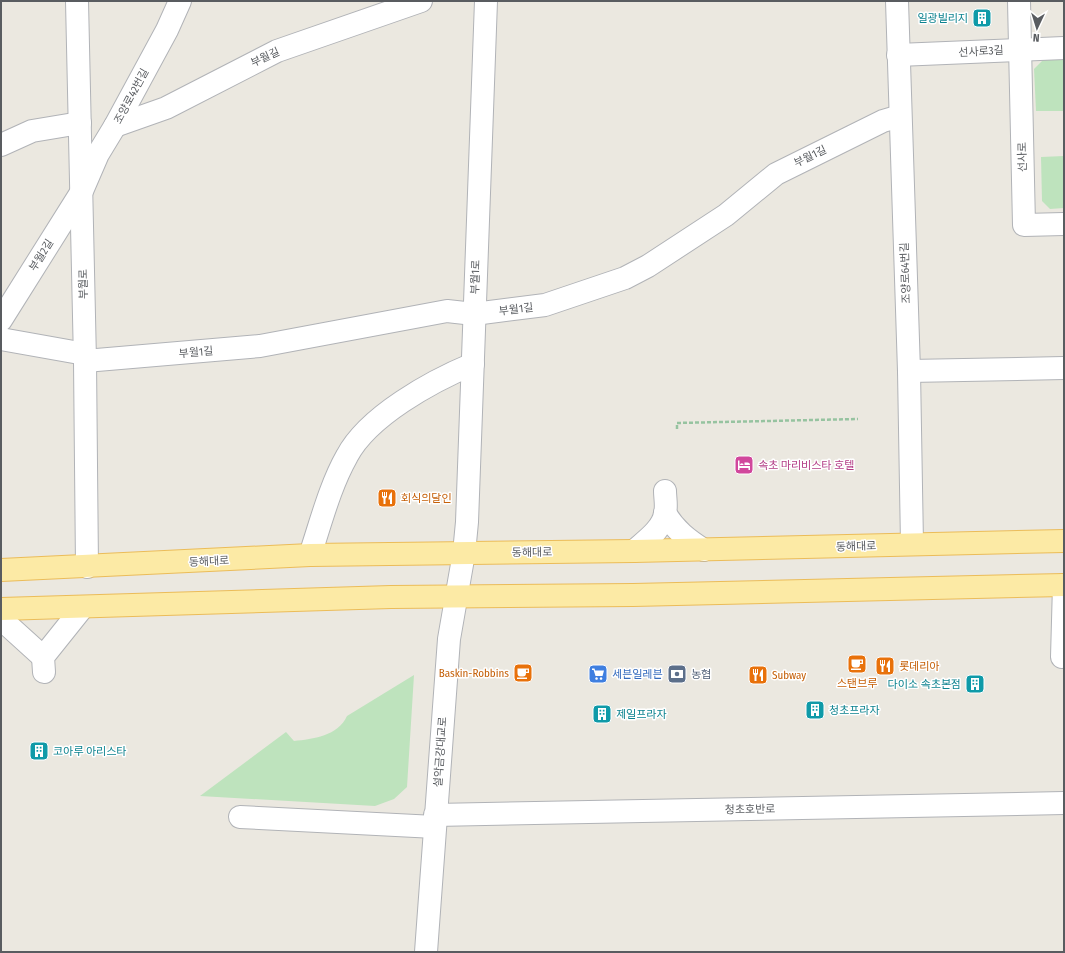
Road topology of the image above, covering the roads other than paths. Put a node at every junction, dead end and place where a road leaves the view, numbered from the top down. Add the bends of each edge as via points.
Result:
1 (77, 1) edge
2 (180, 1) edge
3 (421, 1) edge
4 (486, 1) edge
5 (897, 1) edge
6 (1019, 1) edge
7 (1064, 48) edge
8 (1020, 50) junction
9 (898, 55) junction
10 (900, 116) junction
11 (80, 123) junction
12 (115, 126) junction
13 (1, 145) edge
14 (82, 190) junction
15 (1064, 224) edge
16 (474, 314) junction
17 (1, 320) edge
18 (1, 339) edge
19 (85, 358) junction
20 (473, 364) junction
21 (1064, 368) edge
22 (909, 371) junction
23 (665, 491) dead end
24 (665, 513) junction
25 (1064, 541) edge
26 (912, 544) junction
27 (704, 550) junction
28 (634, 551) junction
29 (464, 553) junction
30 (310, 555) junction
31 (87, 567) junction
32 (1, 570) edge
33 (1064, 585) edge
34 (457, 597) junction
35 (83, 606) junction
36 (1, 609) edge
37 (1, 619) edge
38 (1062, 657) dead end
39 (1064, 804) edge
40 (240, 817) dead end
41 (435, 821) junction
42 (426, 952) edge

1 - 11 street, 부월로
2 - 12 street, 조양로42번길
3 - 12 street, 부월길 via 276,51 166,108
4 - 16 street, 부월1로
5 - 9 street, 조양로64번길
6 - 8 street
7 - 8 street, 선사로3길
8 - 9 street, 선사로3길
8 - 15 street, 선사로 via 1024,225
9 - 10 street, 조양로64번길
10 - 16 street, 부월1길 via 883,121 776,174 726,215 636,273 545,305
10 - 22 street, 조양로64번길
11 - 13 street via 32,131
11 - 14 street, 부월로
12 - 14 street, 조양로42번길 via 98,154
14 - 17 street, 부월2길
14 - 19 street, 부월로
16 - 19 street, 부월1길 via 447,311 260,346
16 - 20 street, 부월1로
18 - 19 street, 부월1길
19 - 31 street, 부월로
20 - 29 street, 부월1로
20 - 30 street via 443,376 410,397 370,427 358,440 347,455 334,483
21 - 22 street
22 - 26 street, 조양로64번길
23 - 24 street
24 - 27 street via 686,538
24 - 28 street via 654,533
25 - 26 main road, 동해대로
26 - 27 main road, 동해대로
27 - 28 main road, 동해대로
28 - 29 main road, 동해대로
29 - 30 main road, 동해대로
29 - 34 street, 설악금강대교로
30 - 31 main road, 동해대로
31 - 32 main road, 동해대로
33 - 34 main road via 633,596
33 - 38 street
34 - 35 main road
34 - 41 street, 설악금강대교로 via 449,639
35 - 36 main road
35 - 37 street via 44,665
39 - 41 street, 청초호반로
40 - 41 street, 청초호반로
41 - 42 street, 설악금강대교로

